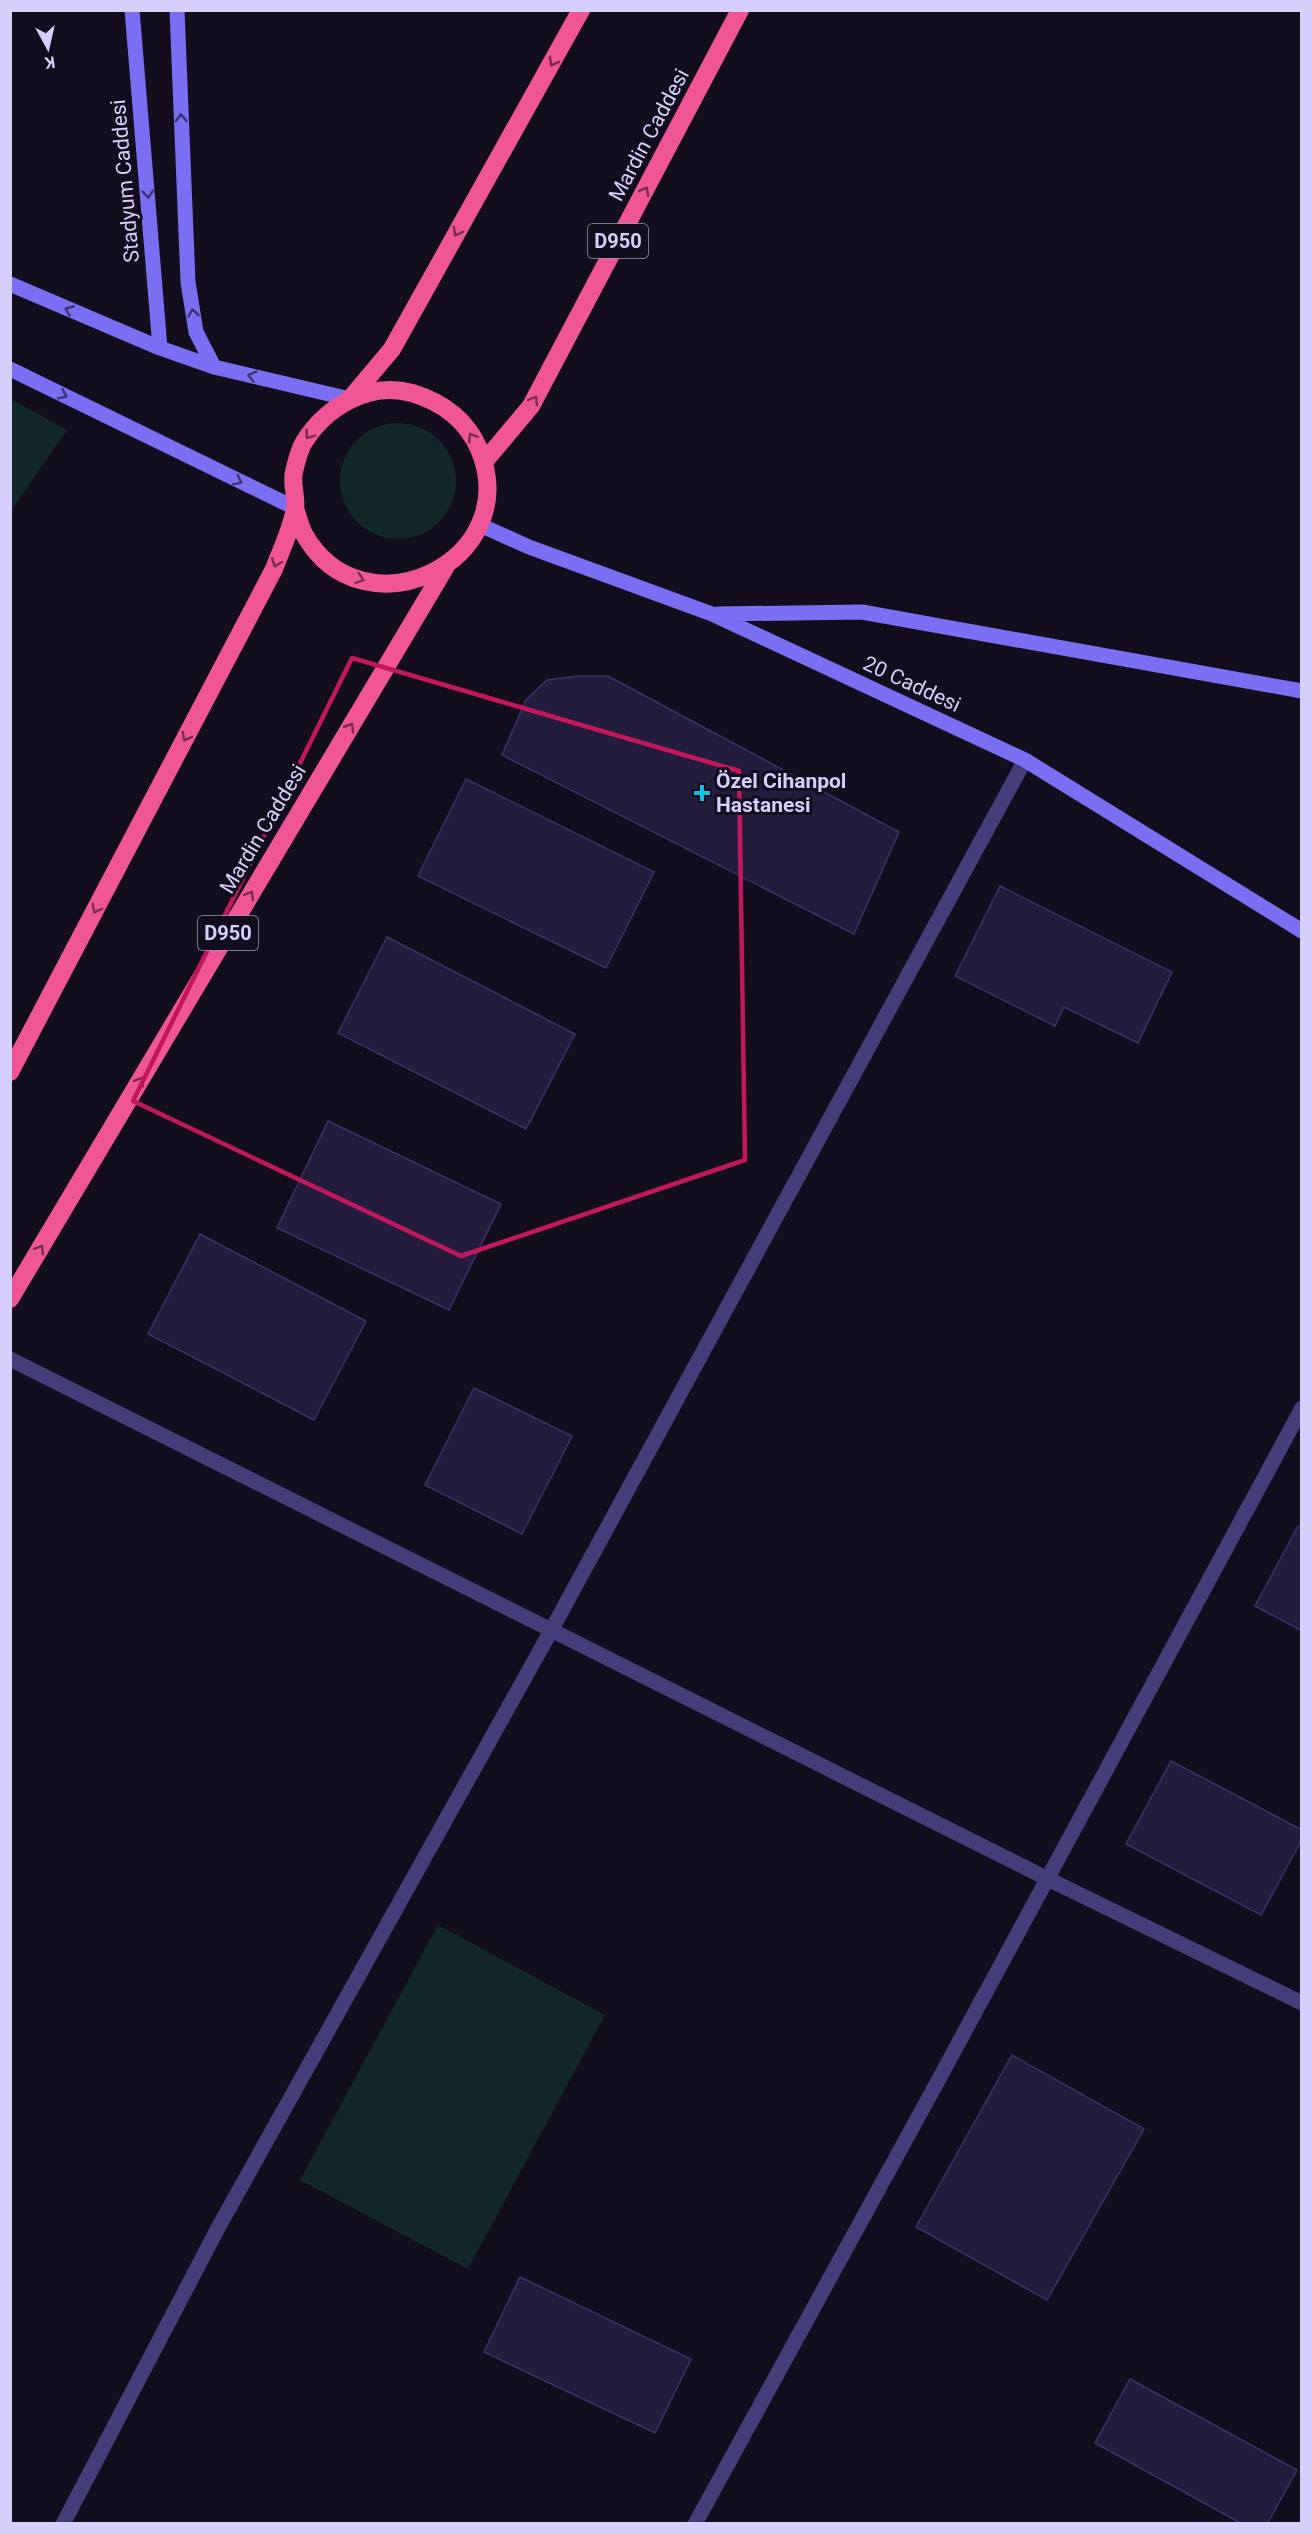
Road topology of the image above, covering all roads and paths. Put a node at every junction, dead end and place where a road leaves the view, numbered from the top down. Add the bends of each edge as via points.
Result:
1 (132, 10) edge
2 (177, 10) edge
3 (582, 10) edge
4 (740, 10) edge
5 (10, 284) edge
6 (160, 348) junction
7 (214, 367) junction
8 (10, 369) edge
9 (350, 399) junction
10 (484, 462) junction
11 (295, 508) junction
12 (480, 525) junction
13 (445, 568) junction
14 (712, 614) junction
15 (1302, 691) edge
16 (1024, 759) junction
17 (1302, 932) edge
18 (10, 1072) edge
19 (10, 1299) edge
20 (10, 1359) edge
21 (1302, 1408) edge
22 (552, 1629) junction
23 (1048, 1879) junction
24 (1302, 2002) edge
25 (63, 2523) edge
26 (695, 2523) edge

1 -> 6 street, Stadyum Caddesi
7 -> 2 street via 196,332 188,282
3 -> 9 highway, Mardin Caddesi via 392,349
10 -> 4 highway, Mardin Caddesi / D950 via 531,406
6 -> 5 street
6 - 7 street
9 -> 7 street
8 -> 11 street
10 -> 9 highway, Mardin Caddesi via 473,436 455,415 432,399 405,391 377,391
9 -> 11 highway, Mardin Caddesi via 322,417 303,444 293,475
10 - 12 highway, Mardin Caddesi via 487,494
11 -> 13 highway, Mardin Caddesi via 304,534 320,555 342,572 367,582 394,584 420,579
11 -> 18 highway, Mardin Caddesi via 274,569
12 - 13 highway, Mardin Caddesi via 465,549
12 - 14 street, 20 Caddesi
19 -> 13 highway, Mardin Caddesi / D950
14 - 15 street via 862,612
14 - 16 street, 20 Caddesi
16 - 17 street, 20 Caddesi
16 - 22 street
20 - 22 street
21 - 23 street
22 - 23 street
22 - 25 street via 218,2228
23 - 24 street
23 - 26 street

